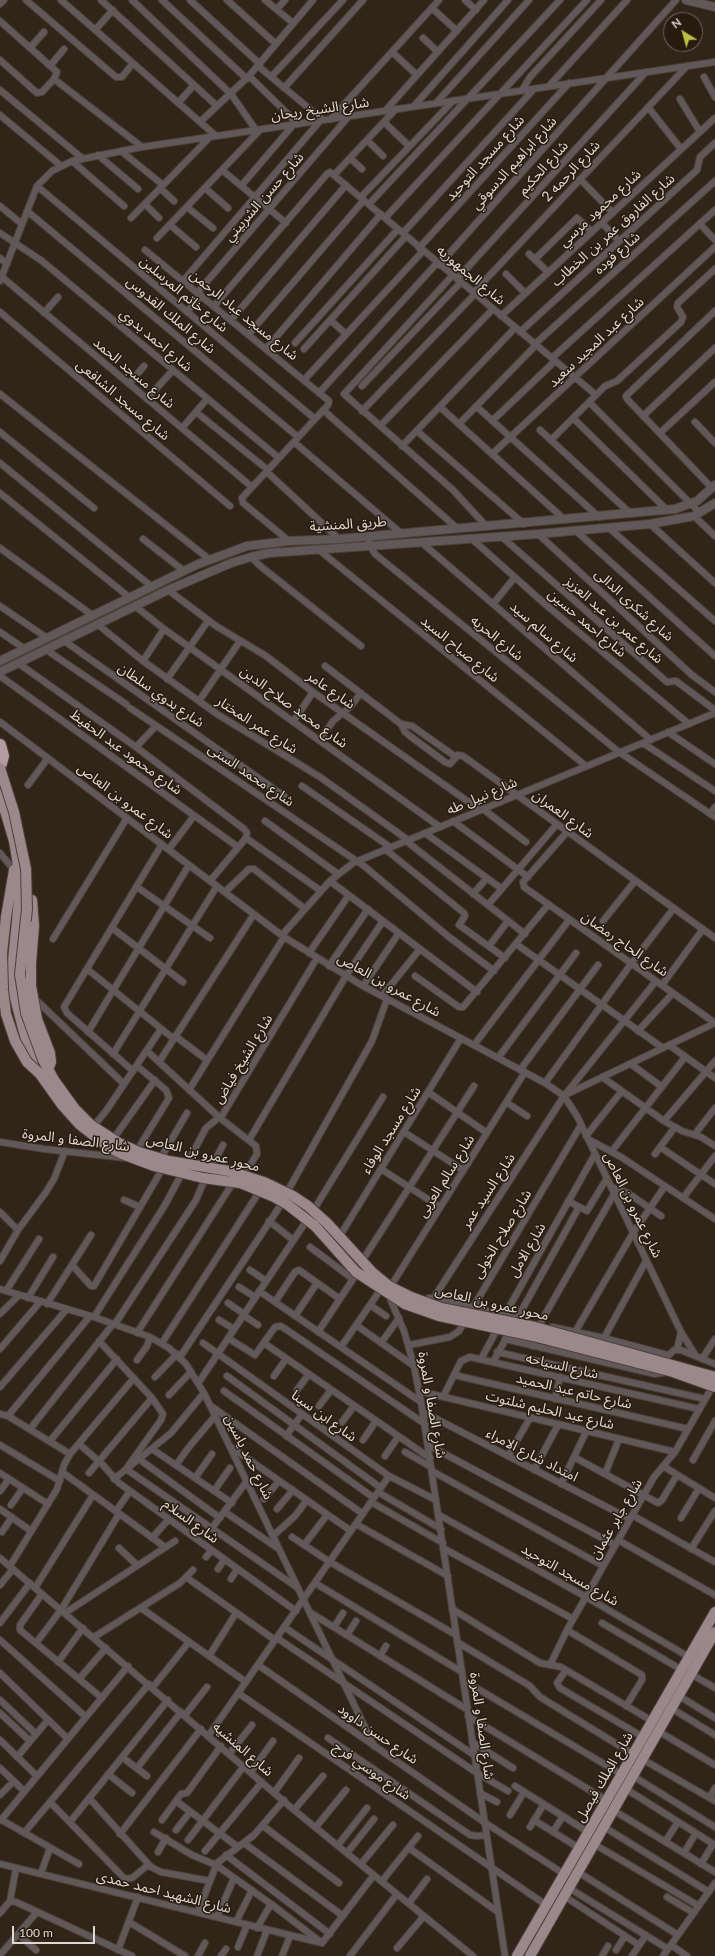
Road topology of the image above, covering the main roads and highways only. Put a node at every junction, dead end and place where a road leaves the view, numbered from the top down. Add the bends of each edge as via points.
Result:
1 (0, 745) edge
2 (0, 768) edge
3 (0, 794) edge
4 (14, 870) road end
5 (32, 900) dead end
6 (44, 1072) junction
7 (715, 1377) edge
8 (714, 1389) edge
9 (715, 1612) edge
10 (715, 1632) edge
11 (712, 1644) edge
12 (686, 1672) junction
13 (517, 1956) edge
14 (530, 1956) edge

1 - 2 highway via 3,756
2 - 6 main road, محور عمرو بن العاص, bridge via 14,812 26,869 28,909 20,974 23,1000
3 - 6 main road, محور عمرو بن العاص via 14,841 19,871 13,965 14,994 26,1040
4 - 6 main road, bridge via 6,917 2,966 6,1014 20,1050 30,1066
5 - 6 main road, bridge via 32,986 37,1019 51,1062
6 - 7 main road, محور عمرو بن العاص, bridge via 91,1125 110,1138 159,1158 229,1171 264,1182 301,1201 328,1224 381,1280 411,1297 441,1308 535,1327
6 - 8 main road, محور عمرو بن العاص, bridge via 54,1096 70,1115 107,1146 154,1166 203,1178 240,1183 274,1197 315,1226 356,1272 405,1304 439,1316 533,1336 673,1372
9 - 12 main road, شارع الملك فيصل via 689,1658
10 - 11 main road, شارع الملك فيصل
11 - 12 main road, شارع الملك فيصل
12 - 13 main road, شارع الملك فيصل via 652,1721
12 - 14 main road, شارع الملك فيصل via 678,1696

